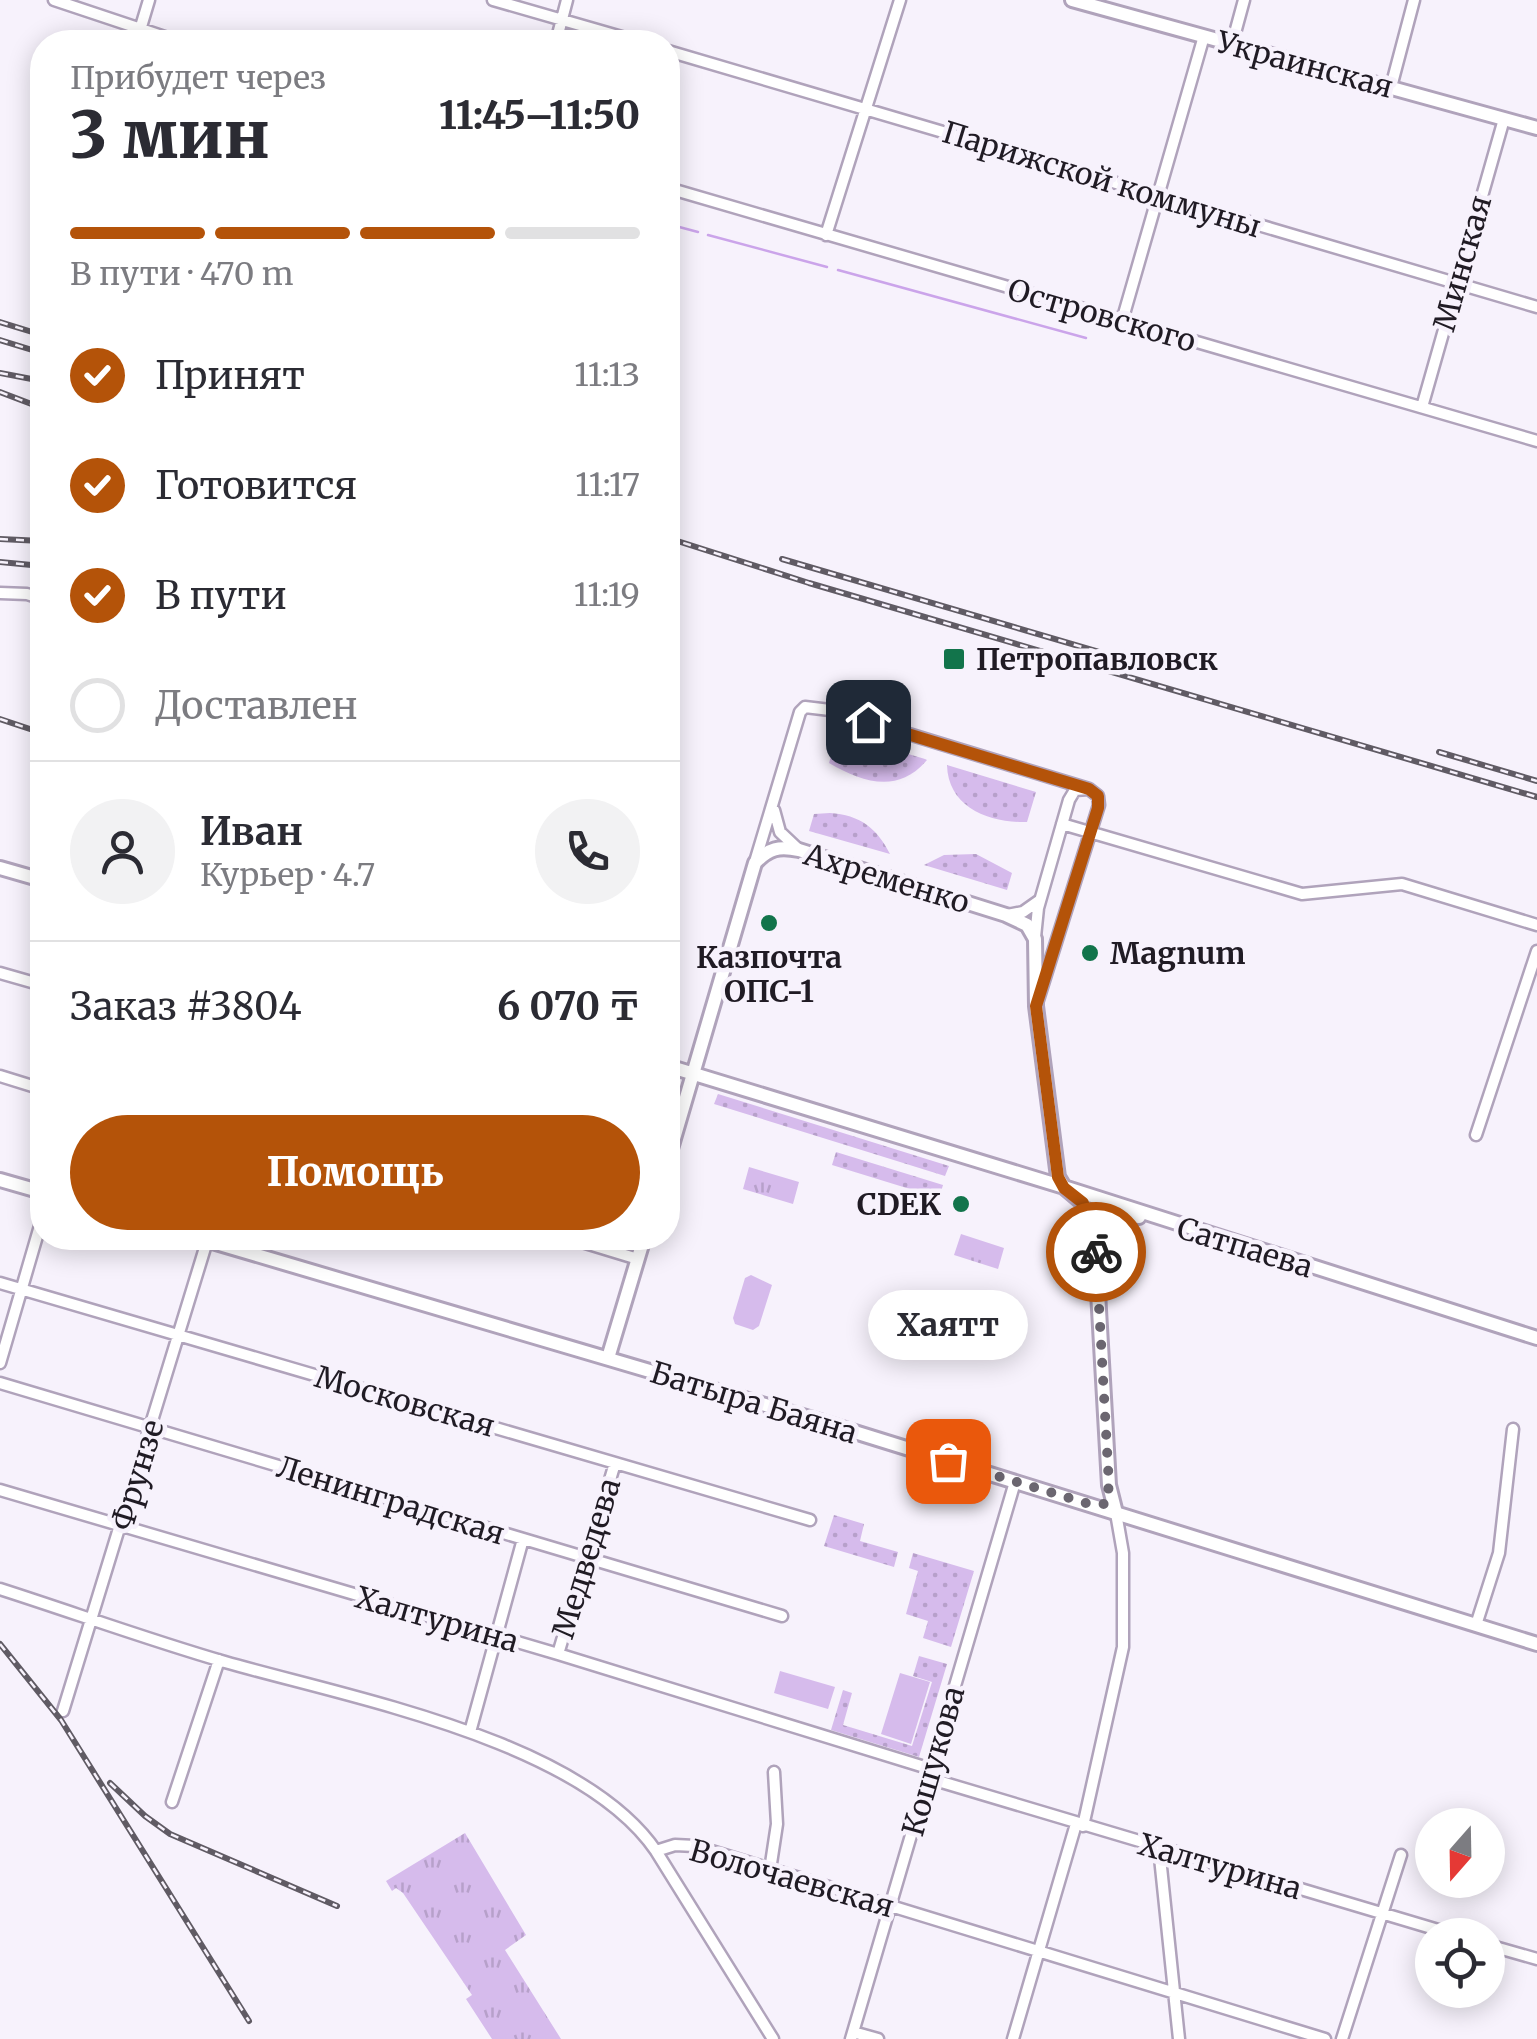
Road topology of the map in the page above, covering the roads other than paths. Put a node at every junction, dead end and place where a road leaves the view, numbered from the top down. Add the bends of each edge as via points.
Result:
1 (54, 0) edge
2 (149, 0) edge
3 (493, 0) edge
4 (567, 0) edge
5 (900, 0) edge
6 (1074, 0) edge
7 (1244, 0) edge
8 (1414, 0) edge
9 (562, 20) junction
10 (140, 30) joint
11 (559, 30) edge
12 (597, 30) edge
13 (1204, 36) junction
14 (1232, 44) junction
15 (680, 54) edge
16 (1391, 87) junction
17 (864, 108) junction
18 (1504, 119) junction
19 (1537, 128) edge
20 (680, 192) edge
21 (1158, 195) junction
22 (826, 235) junction
23 (1456, 284) junction
24 (1537, 307) edge
25 (1122, 321) junction
26 (1422, 407) junction
27 (1537, 440) edge
28 (0, 593) edge
29 (30, 595) edge
30 (1089, 789) junction
31 (773, 803) junction
32 (1062, 824) junction
33 (1091, 833) junction
34 (799, 850) junction
35 (755, 863) junction
36 (0, 868) edge
37 (30, 877) edge
38 (1040, 899) junction
39 (1006, 914) junction
40 (1537, 925) edge
41 (1035, 938) junction
42 (1537, 951) edge
43 (0, 973) edge
44 (30, 982) edge
45 (1036, 1006) junction
46 (680, 1070) edge
47 (693, 1074) junction
48 (0, 1076) edge
49 (30, 1085) edge
50 (680, 1118) edge
51 (1476, 1135) dead end
52 (0, 1180) edge
53 (1064, 1188) junction
54 (30, 1189) edge
55 (1114, 1204) junction
56 (1158, 1219) junction
57 (1091, 1226) junction
58 (33, 1250) edge
59 (202, 1250) edge
60 (245, 1250) edge
61 (608, 1250) edge
62 (641, 1250) edge
63 (1096, 1258) junction
64 (638, 1259) junction
65 (0, 1283) edge
66 (22, 1289) junction
67 (180, 1334) junction
68 (1537, 1338) edge
69 (608, 1358) junction
70 (0, 1362) edge
71 (0, 1383) edge
72 (1513, 1428) dead end
73 (150, 1430) junction
74 (615, 1462) junction
75 (1015, 1482) junction
76 (1109, 1485) junction
77 (0, 1490) edge
78 (1089, 1504) junction
79 (1116, 1513) junction
80 (810, 1520) dead end
81 (121, 1526) junction
82 (523, 1539) junction
83 (588, 1558) junction
84 (0, 1589) edge
85 (782, 1616) dead end
86 (93, 1618) junction
87 (1476, 1625) junction
88 (496, 1636) junction
89 (1533, 1645) edge
90 (558, 1654) junction
91 (219, 1660) junction
92 (63, 1711) dead end
93 (470, 1732) junction
94 (774, 1772) dead end
95 (930, 1774) junction
96 (172, 1802) dead end
97 (1080, 1825) junction
98 (1160, 1848) junction
99 (656, 1851) junction
100 (1401, 1856) dead end
101 (770, 1870) junction
102 (890, 1906) junction
103 (1382, 1914) junction
104 (1415, 1923) edge
105 (1505, 1950) edge
106 (1038, 1952) junction
107 (1537, 1959) edge
108 (1174, 1993) junction
109 (852, 2035) edge
110 (773, 2039) edge
111 (878, 2039) edge
112 (1013, 2039) edge
113 (1178, 2039) edge
114 (1325, 2039) edge
115 (1342, 2039) edge

1 - 10 street
2 - 10 street
3 - 9 street
4 - 9 street
5 - 17 street
6 - 13 street, Украинская
7 - 14 street
8 - 16 street
9 - 11 street
9 - 12 street
13 - 14 street, Украинская
13 - 21 street
14 - 16 street, Украинская
15 - 17 street, Парижской коммуны
16 - 18 street, Украинская
17 - 21 street, Парижской коммуны
17 - 22 street
18 - 19 street, Украинская
18 - 23 street, Минская
20 - 22 street, Островского
21 - 23 street, Парижской коммуны
21 - 25 street
22 - 25 street, Островского
23 - 24 street, Парижской коммуны
23 - 26 street, Минская
25 - 26 street, Островского
26 - 27 street, Островского
28 - 29 street
30 - 31 street via 804,707
30 - 32 street via 1073,792
30 - 33 street via 1100,802
31 - 34 street via 780,832
31 - 35 street
32 - 33 street
32 - 38 street
33 - 40 street via 1302,894 1402,884
33 - 45 street
34 - 35 street, Ахременко via 775,848
34 - 39 street, Ахременко
35 - 47 street
36 - 37 street
38 - 39 street via 1023,912
38 - 41 street
39 - 41 street, Ахременко
41 - 45 street
42 - 51 street
43 - 44 street
45 - 53 street
46 - 47 street, Сатпаева
47 - 50 street
47 - 53 street, Сатпаева
48 - 49 street
52 - 54 street
53 - 55 street, Сатпаева
53 - 57 street via 1082,1200
55 - 56 street, Сатпаева
55 - 57 street via 1096,1206
56 - 63 street via 1108,1220
56 - 68 street, Сатпаева
57 - 63 street
58 - 66 street
59 - 67 street, Фрунзе
60 - 69 street, Батыра Баяна
61 - 64 street
62 - 64 street
63 - 76 street
64 - 69 street
65 - 66 street, Московская
66 - 67 street, Московская
66 - 70 street
67 - 73 street, Фрунзе
67 - 74 street, Московская
69 - 75 street, Батыра Баяна
71 - 73 street, Ленинградская
72 - 87 street via 1499,1553
73 - 81 street, Фрунзе
73 - 82 street, Ленинградская
74 - 80 street, Московская
74 - 83 street, Медведева
75 - 78 street, Батыра Баяна
75 - 95 street, Кошукова
76 - 78 street via 1106,1504
76 - 79 street
77 - 81 street, Халтурина
78 - 79 street, Батыра Баяна
79 - 87 street, Батыра Баяна
79 - 97 street via 1123,1647
81 - 86 street, Фрунзе
81 - 88 street, Халтурина
82 - 83 street, Ленинградская
82 - 88 street
83 - 85 street, Ленинградская
83 - 90 street, Медведева
84 - 86 street, Волочаевская
86 - 91 street, Волочаевская
86 - 92 street, Фрунзе
87 - 89 street, Батыра Баяна
88 - 90 street, Халтурина
88 - 93 street
90 - 95 street, Халтурина
91 - 93 street, Волочаевская
91 - 96 street
93 - 99 street, Волочаевская via 587,1786 626,1815
94 - 101 street via 777,1824
95 - 97 street, Халтурина
95 - 102 street, Кошукова
97 - 98 street, Халтурина
97 - 106 street
98 - 103 street, Халтурина
98 - 108 street
99 - 101 street, Волочаевская via 684,1844
99 - 110 street
100 - 103 street
101 - 102 street, Волочаевская
102 - 106 street, Волочаевская
102 - 109 street, Кошукова
103 - 104 street, Халтурина
103 - 115 street
105 - 107 street
106 - 108 street, Волочаевская
106 - 112 street
108 - 113 street
108 - 114 street, Волочаевская
109 - 111 street

